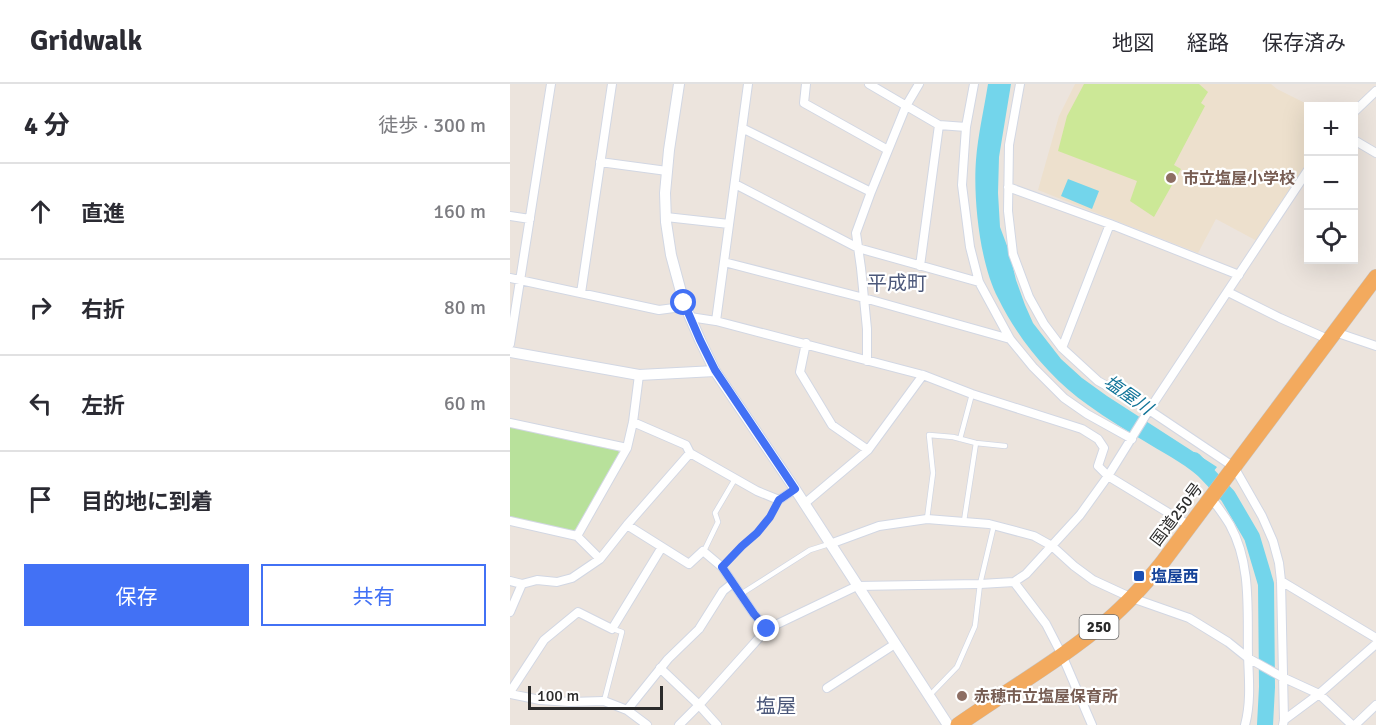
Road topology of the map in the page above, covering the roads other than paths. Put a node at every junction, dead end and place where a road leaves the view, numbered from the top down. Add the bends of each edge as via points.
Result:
1 (551, 84) edge
2 (612, 84) edge
3 (679, 84) edge
4 (748, 84) edge
5 (806, 84) edge
6 (869, 84) edge
7 (919, 84) edge
8 (974, 84) edge
9 (1020, 84) edge
10 (1368, 84) edge
11 (1376, 92) edge
12 (906, 106) junction
13 (1358, 108) edge
14 (939, 125) junction
15 (966, 127) junction
16 (742, 128) junction
17 (1358, 143) edge
18 (888, 150) junction
19 (1376, 153) edge
20 (600, 162) junction
21 (667, 171) junction
22 (1304, 176) edge
23 (735, 184) junction
24 (1008, 187) junction
25 (871, 192) junction
26 (510, 216) edge
27 (666, 217) junction
28 (530, 219) junction
29 (729, 224) junction
30 (1110, 224) junction
31 (858, 248) junction
32 (724, 262) junction
33 (920, 266) junction
34 (1239, 275) junction
35 (510, 278) edge
36 (1376, 278) edge
37 (520, 280) junction
38 (979, 282) junction
39 (1228, 292) junction
40 (581, 293) junction
41 (864, 298) junction
42 (684, 303) junction
43 (690, 317) junction
44 (716, 321) junction
45 (1333, 336) junction
46 (1010, 339) junction
47 (806, 343) junction
48 (510, 344) edge
49 (1376, 346) edge
50 (1062, 348) junction
51 (510, 352) edge
52 (867, 361) junction
53 (715, 370) junction
54 (639, 375) junction
55 (923, 375) junction
56 (972, 394) junction
57 (1149, 410) junction
58 (633, 422) junction
59 (510, 423) edge
60 (1132, 439) junction
61 (960, 440) junction
62 (976, 443) junction
63 (1005, 446) dead end
64 (627, 447) junction
65 (868, 450) junction
66 (690, 453) junction
67 (1234, 467) junction
68 (1108, 476) junction
69 (735, 479) junction
70 (795, 489) junction
71 (1211, 498) junction
72 (779, 500) junction
73 (804, 504) junction
74 (927, 519) junction
75 (510, 521) edge
76 (964, 521) junction
77 (627, 525) junction
78 (994, 525) junction
79 (1190, 526) junction
80 (576, 536) junction
81 (830, 544) junction
82 (1052, 546) junction
83 (662, 547) junction
84 (703, 551) junction
85 (600, 559) junction
86 (722, 567) junction
87 (510, 581) edge
88 (1281, 581) junction
89 (1014, 582) junction
90 (733, 583) junction
91 (522, 584) junction
92 (980, 584) junction
93 (858, 586) junction
94 (741, 594) junction
95 (1132, 598) junction
96 (510, 612) edge
97 (612, 629) junction
98 (767, 629) junction
99 (1376, 638) edge
100 (895, 644) junction
101 (1376, 644) edge
102 (1062, 655) junction
103 (1248, 658) junction
104 (660, 668) junction
105 (1282, 677) junction
106 (827, 688) dead end
107 (510, 693) edge
108 (1319, 694) junction
109 (930, 696) junction
110 (604, 701) junction
111 (699, 705) junction
112 (1376, 705) edge
113 (627, 710) junction
114 (1283, 723) edge
115 (647, 725) edge
116 (679, 725) edge
117 (717, 725) edge
118 (948, 725) edge
119 (958, 725) edge
120 (1092, 725) edge
121 (1245, 725) edge
122 (1353, 725) edge

1 - 28 street
2 - 20 street
3 - 21 street
4 - 16 street
5 - 18 street via 804,103
6 - 12 street
7 - 12 street
8 - 15 street
9 - 24 street via 1009,145
10 - 11 street
11 - 13 street
12 - 14 street
12 - 18 street
14 - 15 street
14 - 33 street
15 - 38 street via 962,185
16 - 23 street
16 - 25 street
17 - 19 street
18 - 25 street
20 - 21 street
20 - 40 street
21 - 27 street
22 - 34 street
23 - 29 street
23 - 31 street
24 - 30 street
24 - 50 street via 1013,254 1029,297
25 - 31 street via 856,232
26 - 28 street
27 - 29 street
27 - 42 street
28 - 37 street
29 - 32 street
30 - 34 street
30 - 50 street
31 - 33 street
31 - 41 street
32 - 41 street
32 - 44 street
33 - 38 street
34 - 39 street
35 - 37 street
36 - 45 highway, 国道250号 / 250
37 - 40 street
37 - 48 street
38 - 46 street
39 - 45 street via 1280,318
39 - 57 street
40 - 42 street via 659,310
41 - 46 street
41 - 52 street
42 - 43 street
43 - 44 street
43 - 53 street
44 - 47 street
45 - 49 street
45 - 67 highway, 国道250号 / 250
46 - 60 street via 1064,398
47 - 52 street
47 - 65 street via 800,372 832,425
50 - 57 street via 1098,381
51 - 54 street
52 - 55 street
53 - 54 street
53 - 70 street
54 - 58 street
55 - 56 street
55 - 65 street
56 - 61 lane
56 - 68 street via 1082,429 1104,448 1098,466
57 - 60 street
57 - 67 street
58 - 64 street
58 - 66 street via 686,445
59 - 64 street
60 - 68 street
61 - 62 lane
61 - 74 lane via 929,435 933,472
62 - 63 lane
62 - 76 lane
64 - 80 street
65 - 73 street
66 - 69 street
66 - 77 street
67 - 71 highway, 国道250号 / 250
67 - 88 street via 1273,541
68 - 79 street
68 - 82 street
69 - 72 street
69 - 84 lane via 715,513 718,522
70 - 72 street
70 - 73 street
71 - 79 highway, 国道250号 / 250
71 - 103 street via 1230,526 1244,562
72 - 86 lane via 757,533
73 - 81 street
74 - 76 street
74 - 81 street via 879,526
75 - 80 street
76 - 78 street
77 - 83 street
77 - 85 street
78 - 82 street via 1034,536
78 - 92 lane
79 - 95 highway, 国道250号 / 250
80 - 85 street
81 - 93 street
81 - 94 lane via 810,550
82 - 89 street
82 - 95 street via 1093,580
83 - 84 street via 689,564
83 - 97 street
84 - 86 street
85 - 91 street via 572,579
86 - 90 street
87 - 91 street
88 - 99 street
88 - 105 street
89 - 92 street
89 - 102 street via 1046,624
90 - 94 street
90 - 104 street via 723,591 699,629
91 - 96 street
92 - 93 street
92 - 109 lane via 975,626 957,667
93 - 98 street
93 - 100 street
94 - 98 street
95 - 102 highway, 国道250号 / 250
95 - 103 street via 1188,618
97 - 107 street via 578,612 544,640
97 - 110 lane via 622,632
98 - 111 street
100 - 106 street
100 - 109 street
101 - 108 street
102 - 119 highway, 国道250号 / 250
102 - 120 street
103 - 105 street
103 - 121 street
104 - 111 street
104 - 113 street
105 - 108 street
105 - 114 street
107 - 110 street via 540,700
108 - 114 street
108 - 122 street
109 - 118 street
110 - 113 street
111 - 116 street
111 - 117 street
112 - 122 street
113 - 115 street

